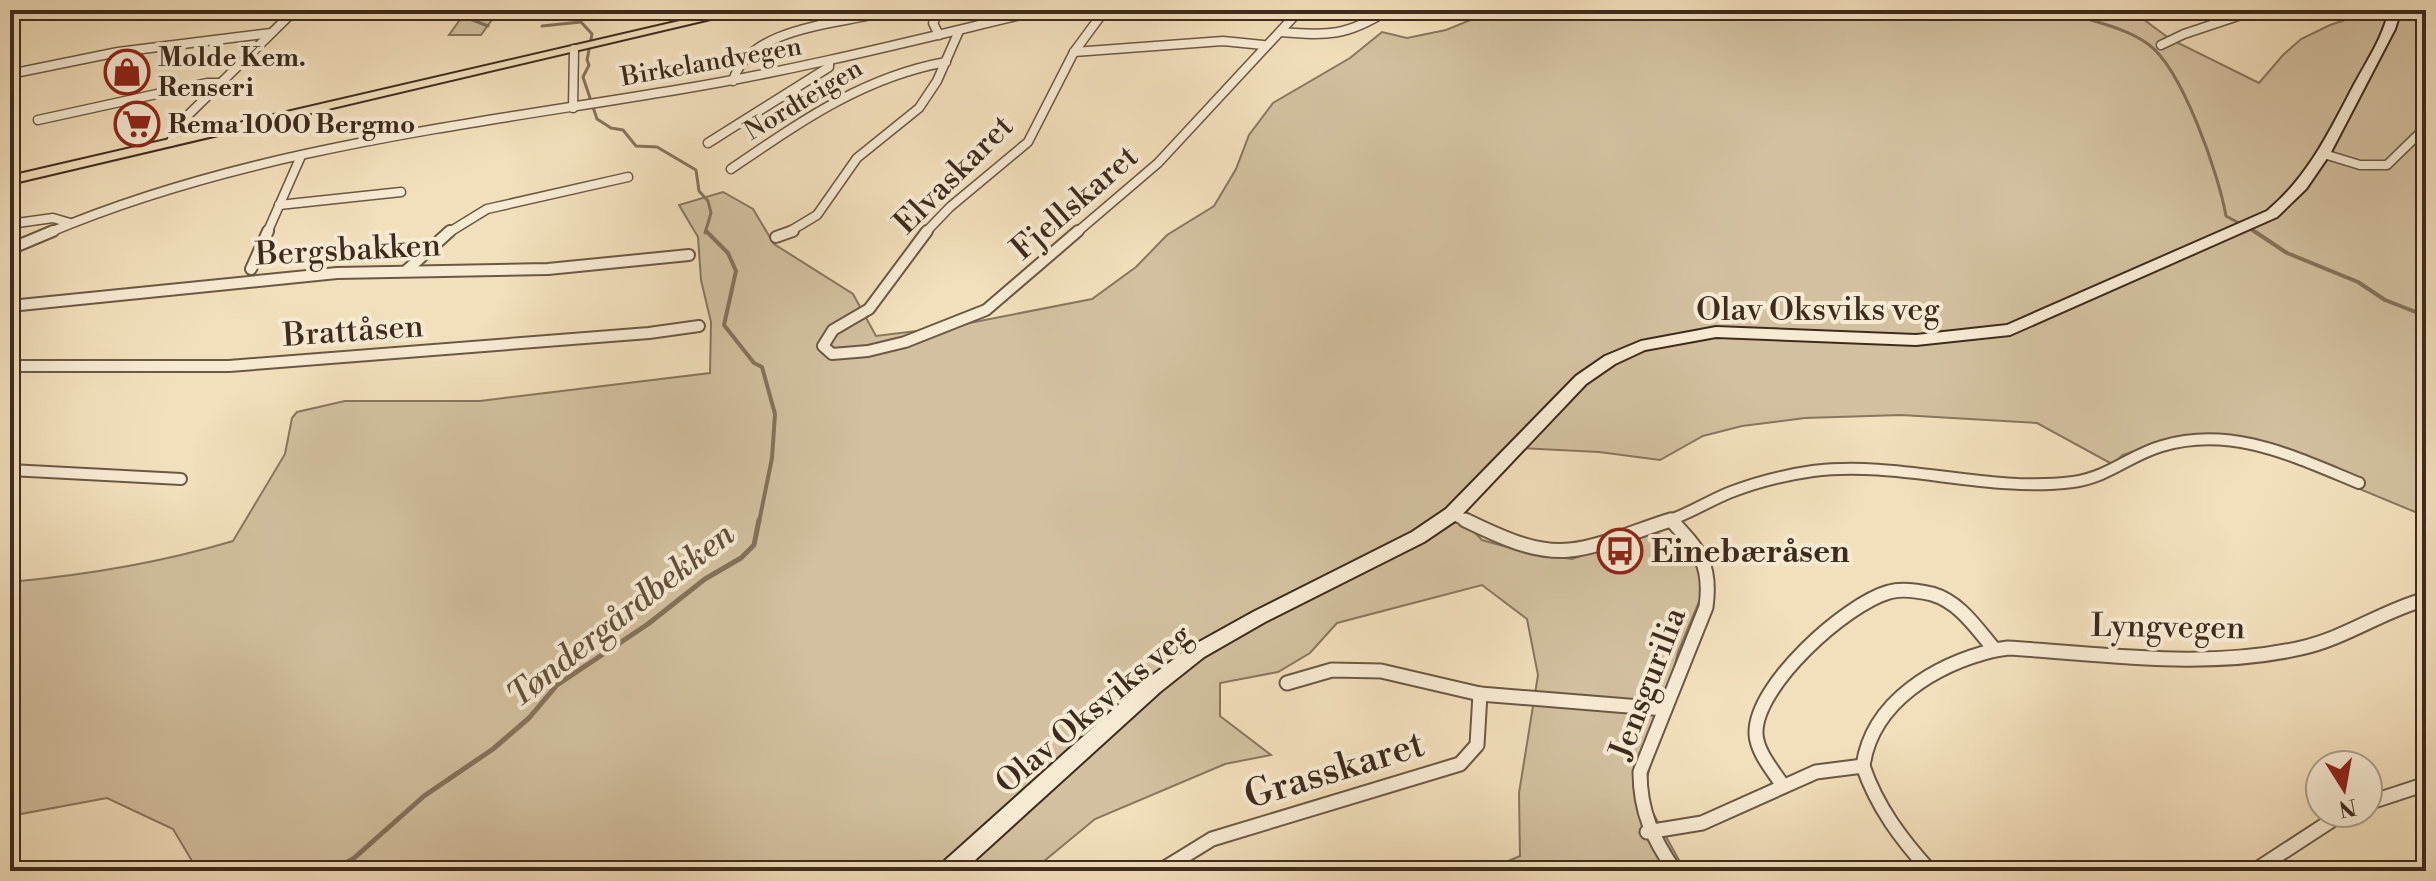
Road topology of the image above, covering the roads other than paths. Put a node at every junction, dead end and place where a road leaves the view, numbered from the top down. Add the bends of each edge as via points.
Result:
1 (295, 10) edge
2 (743, 10) edge
3 (940, 10) edge
4 (1042, 10) edge
5 (1105, 10) edge
6 (1300, 10) edge
7 (1388, 10) edge
8 (2256, 10) edge
9 (2395, 10) edge
10 (871, 15) dead end
11 (959, 31) junction
12 (1281, 32) junction
13 (271, 33) junction
14 (939, 35) junction
15 (1263, 45) junction
16 (2161, 45) dead end
17 (574, 49) junction
18 (1074, 52) junction
19 (829, 62) junction
20 (946, 62) junction
21 (10, 74) edge
22 (733, 81) junction
23 (219, 83) junction
24 (573, 108) junction
25 (38, 120) dead end
26 (2426, 127) edge
27 (171, 142) junction
28 (708, 143) dead end
29 (2324, 154) junction
30 (301, 156) junction
31 (731, 169) dead end
32 (628, 177) dead end
33 (10, 180) edge
34 (401, 192) dead end
35 (279, 205) junction
36 (70, 223) junction
37 (10, 224) edge
38 (776, 237) dead end
39 (10, 249) edge
40 (689, 255) dead end
41 (251, 269) dead end
42 (407, 270) junction
43 (10, 306) edge
44 (699, 326) dead end
45 (832, 354) joint
46 (10, 366) edge
47 (10, 470) edge
48 (181, 479) dead end
49 (2359, 483) dead end
50 (1452, 514) junction
51 (1671, 520) junction
52 (2426, 599) edge
53 (1995, 650) junction
54 (1287, 683) dead end
55 (1480, 694) junction
56 (1665, 709) junction
57 (1863, 766) junction
58 (1781, 783) junction
59 (2426, 784) edge
60 (2384, 798) edge
61 (2318, 829) edge
62 (1647, 832) junction
63 (948, 871) edge
64 (1160, 871) edge
65 (1675, 871) edge
66 (1930, 871) edge
67 (2254, 871) edge

1 - 13 street
2 - 17 main road
3 - 14 street via 933,17
4 - 11 street, Birkelandvegen
5 - 18 street, Elvaskaret
6 - 12 street, Fjellskaret
7 - 12 street via 1338,36
8 - 16 street via 2179,34
9 - 29 street, Olav Oksviks veg
10 - 22 street via 749,50 738,61
11 - 14 street, Birkelandvegen
11 - 20 street
12 - 15 street, Fjellskaret
13 - 21 street via 118,52
13 - 23 street
14 - 19 street, Birkelandvegen
15 - 18 street via 1223,41
15 - 45 street, Fjellskaret via 1158,163 986,310 905,342
17 - 24 street, Birkelandvegen
17 - 27 main road
18 - 45 street, Elvaskaret via 1028,142 921,237 863,315 833,330 823,346
19 - 22 street, Birkelandvegen
19 - 28 street via 829,67
20 - 31 street, Nordteigen via 890,73 854,88
20 - 38 street via 919,108 858,157 819,217
22 - 24 street, Birkelandvegen
23 - 25 street
23 - 27 street via 176,127
24 - 30 street, Birkelandvegen
26 - 29 street via 2383,166
27 - 33 main road
29 - 50 street, Olav Oksviks veg via 2291,200 2272,214 2010,330 1916,340 1716,332 1641,346 1581,380
30 - 35 street
30 - 36 street, Birkelandvegen via 154,194
32 - 42 street via 484,210
34 - 35 street
35 - 41 street
36 - 37 street via 41,218
36 - 39 street, Birkelandvegen
40 - 42 street, Bergsbakken via 548,269
42 - 43 street, Bergsbakken via 247,279
44 - 46 street, Brattåsen via 229,366
47 - 48 street
49 - 51 street via 2277,450 2235,439 2194,438 2074,482 2033,484 1870,469 1815,471 1731,492
50 - 51 street via 1500,537 1550,550 1572,550
50 - 63 street, Olav Oksviks veg via 1418,537 1197,652
51 - 56 street, Jensgurilia via 1705,560 1710,588
52 - 53 street, Lyngvegen via 2357,630 2255,657
53 - 57 street, Lyngvegen via 1949,663 1885,714 1863,751
53 - 58 street via 1958,608 1935,595 1890,592 1861,605 1824,632 1764,706 1756,732 1765,760
54 - 55 street, Grasskaret via 1332,670 1381,671
55 - 56 street, Grasskaret
55 - 64 street, Grasskaret via 1477,745 1460,764 1212,839
56 - 62 street, Jensgurilia via 1640,772 1639,798
57 - 58 street via 1834,766
57 - 66 street via 1886,819
58 - 62 street via 1704,822
59 - 60 street
61 - 67 street
62 - 65 street, Jensgurilia

